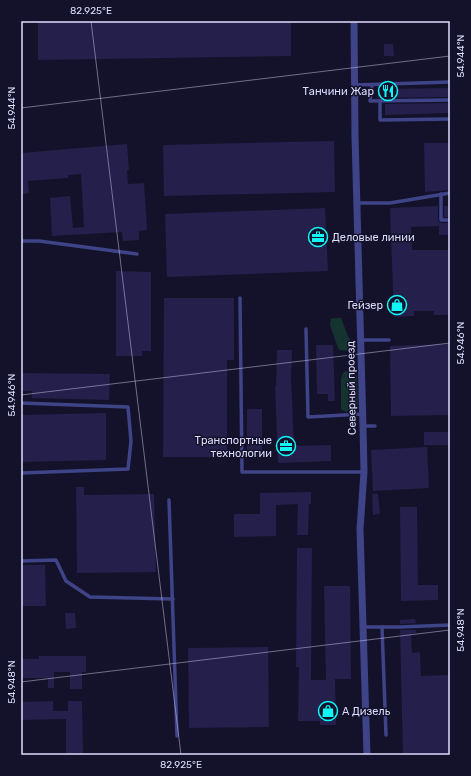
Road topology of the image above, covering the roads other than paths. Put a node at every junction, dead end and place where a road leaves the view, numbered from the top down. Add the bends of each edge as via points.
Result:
1 (354, 21) edge
2 (450, 82) edge
3 (355, 85) junction
4 (372, 85) junction
5 (450, 100) edge
6 (380, 101) junction
7 (450, 119) edge
8 (450, 193) edge
9 (441, 194) junction
10 (357, 203) junction
11 (450, 220) edge
12 (21, 241) edge
13 (137, 254) dead end
14 (240, 298) dead end
15 (306, 329) dead end
16 (361, 340) junction
17 (390, 340) dead end
18 (21, 403) edge
19 (363, 414) junction
20 (363, 426) junction
21 (375, 426) dead end
22 (364, 472) junction
23 (21, 473) edge
24 (169, 500) dead end
25 (21, 561) edge
26 (172, 599) junction
27 (450, 625) edge
28 (363, 627) junction
29 (382, 627) junction
30 (386, 735) dead end
31 (177, 736) dead end
32 (367, 755) edge

1 - 3 street, Северный проезд
2 - 4 lane
3 - 4 lane
3 - 10 street, Северный проезд
4 - 6 lane via 370,101
5 - 6 lane
6 - 7 lane via 380,120
8 - 9 lane
9 - 10 lane via 390,203
9 - 11 lane via 441,220
10 - 16 street, Северный проезд
12 - 13 lane via 39,241
14 - 22 lane via 242,472
15 - 19 lane via 308,417
16 - 17 lane
16 - 19 street, Северный проезд
18 - 23 lane via 128,407 132,441 128,469
19 - 20 street, Северный проезд
20 - 21 lane
20 - 22 street, Северный проезд
22 - 28 street, Северный проезд via 360,529
24 - 26 lane
25 - 26 lane via 56,560 66,581 90,597
26 - 31 lane
27 - 29 lane
28 - 29 lane
28 - 32 street, Северный проезд
29 - 30 lane

